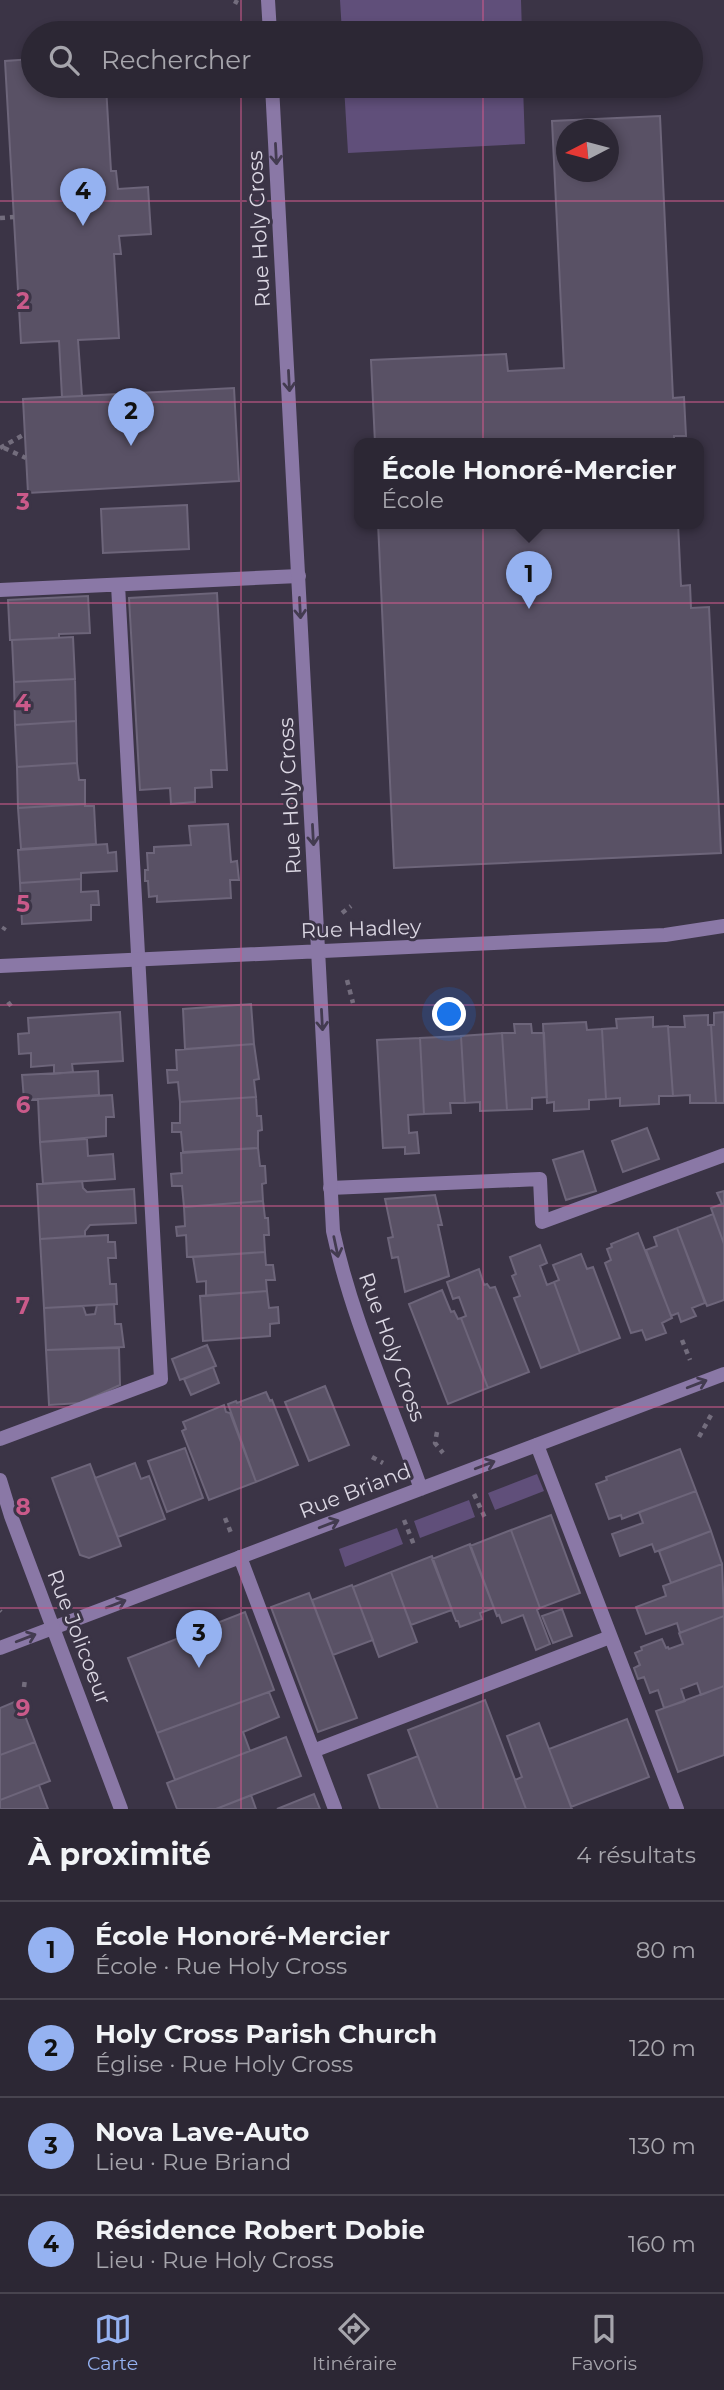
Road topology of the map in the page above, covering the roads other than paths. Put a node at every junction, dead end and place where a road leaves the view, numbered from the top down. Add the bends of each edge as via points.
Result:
1 (268, 0) edge
2 (269, 21) edge
3 (273, 98) edge
4 (299, 576) junction
5 (118, 585) junction
6 (0, 590) edge
7 (724, 926) edge
8 (319, 952) junction
9 (139, 959) junction
10 (0, 966) edge
11 (724, 1155) edge
12 (330, 1188) junction
13 (724, 1374) edge
14 (0, 1439) edge
15 (537, 1445) junction
16 (0, 1480) edge
17 (421, 1489) junction
18 (240, 1557) junction
19 (52, 1628) junction
20 (610, 1637) junction
21 (0, 1648) edge
22 (313, 1751) junction
23 (121, 1809) edge
24 (335, 1809) edge
25 (677, 1809) edge

1 - 2 street
3 -> 4 street, Rue Holy Cross
4 - 5 street
4 -> 8 street, Rue Holy Cross
5 - 6 street
5 - 9 street
7 - 8 street, Rue Hadley via 665,935
8 - 9 street, Rue Hadley
8 -> 12 street, Rue Holy Cross
9 - 10 street, Rue Hadley
9 - 14 street via 160,1379
11 - 12 street via 542,1222 540,1179
12 -> 17 street, Rue Holy Cross via 341,1268
15 -> 13 street, Rue Briand
17 -> 15 street, Rue Briand
15 - 20 street
16 - 19 street, Rue Jolicoeur
18 -> 17 street, Rue Briand
19 -> 18 street, Rue Briand
18 - 22 street
21 -> 19 street, Rue Briand
19 - 23 street, Rue Jolicoeur
20 - 22 street
20 - 25 street
22 - 24 street

